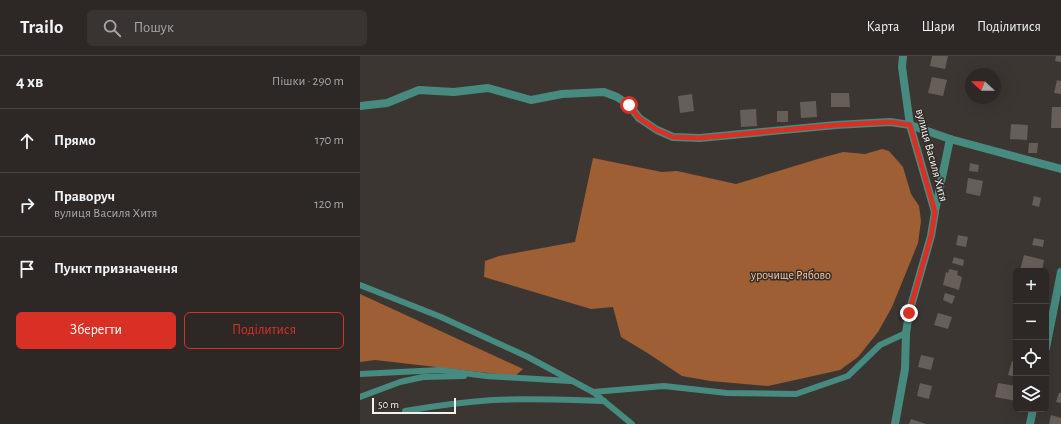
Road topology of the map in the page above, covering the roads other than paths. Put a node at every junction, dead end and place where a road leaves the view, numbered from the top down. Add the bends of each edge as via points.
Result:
1 (903, 56) edge
2 (360, 106) edge
3 (910, 125) junction
4 (950, 138) junction
5 (1061, 169) edge
6 (935, 212) junction
7 (1061, 272) edge
8 (360, 285) edge
9 (906, 333) junction
10 (1048, 340) edge
11 (360, 374) edge
12 (486, 376) junction
13 (572, 381) junction
14 (593, 392) junction
15 (360, 397) edge
16 (604, 401) junction
17 (405, 411) dead end
18 (1032, 412) edge
19 (632, 424) edge
20 (895, 424) edge
21 (1030, 424) edge

1 - 3 street, вулиця Василя Хитя via 902,67
2 - 3 street via 387,103 419,90 454,92 488,88 531,100 562,94 604,92 617,97 629,105 639,118 673,137 700,138 890,122
3 - 4 street
3 - 6 street, вулиця Василя Хитя
4 - 5 street
4 - 6 street
6 - 9 street, вулиця Василя Хитя
7 - 10 street
8 - 13 lane via 448,320 528,357
9 - 14 lane via 880,344 848,376 796,394 727,392 664,386
9 - 20 street, вулиця Василя Хитя via 904,369
11 - 12 lane via 440,370
12 - 13 lane
12 - 15 lane via 423,377 400,382
13 - 14 lane
14 - 16 lane
16 - 17 lane via 495,400
16 - 19 lane
18 - 21 street

